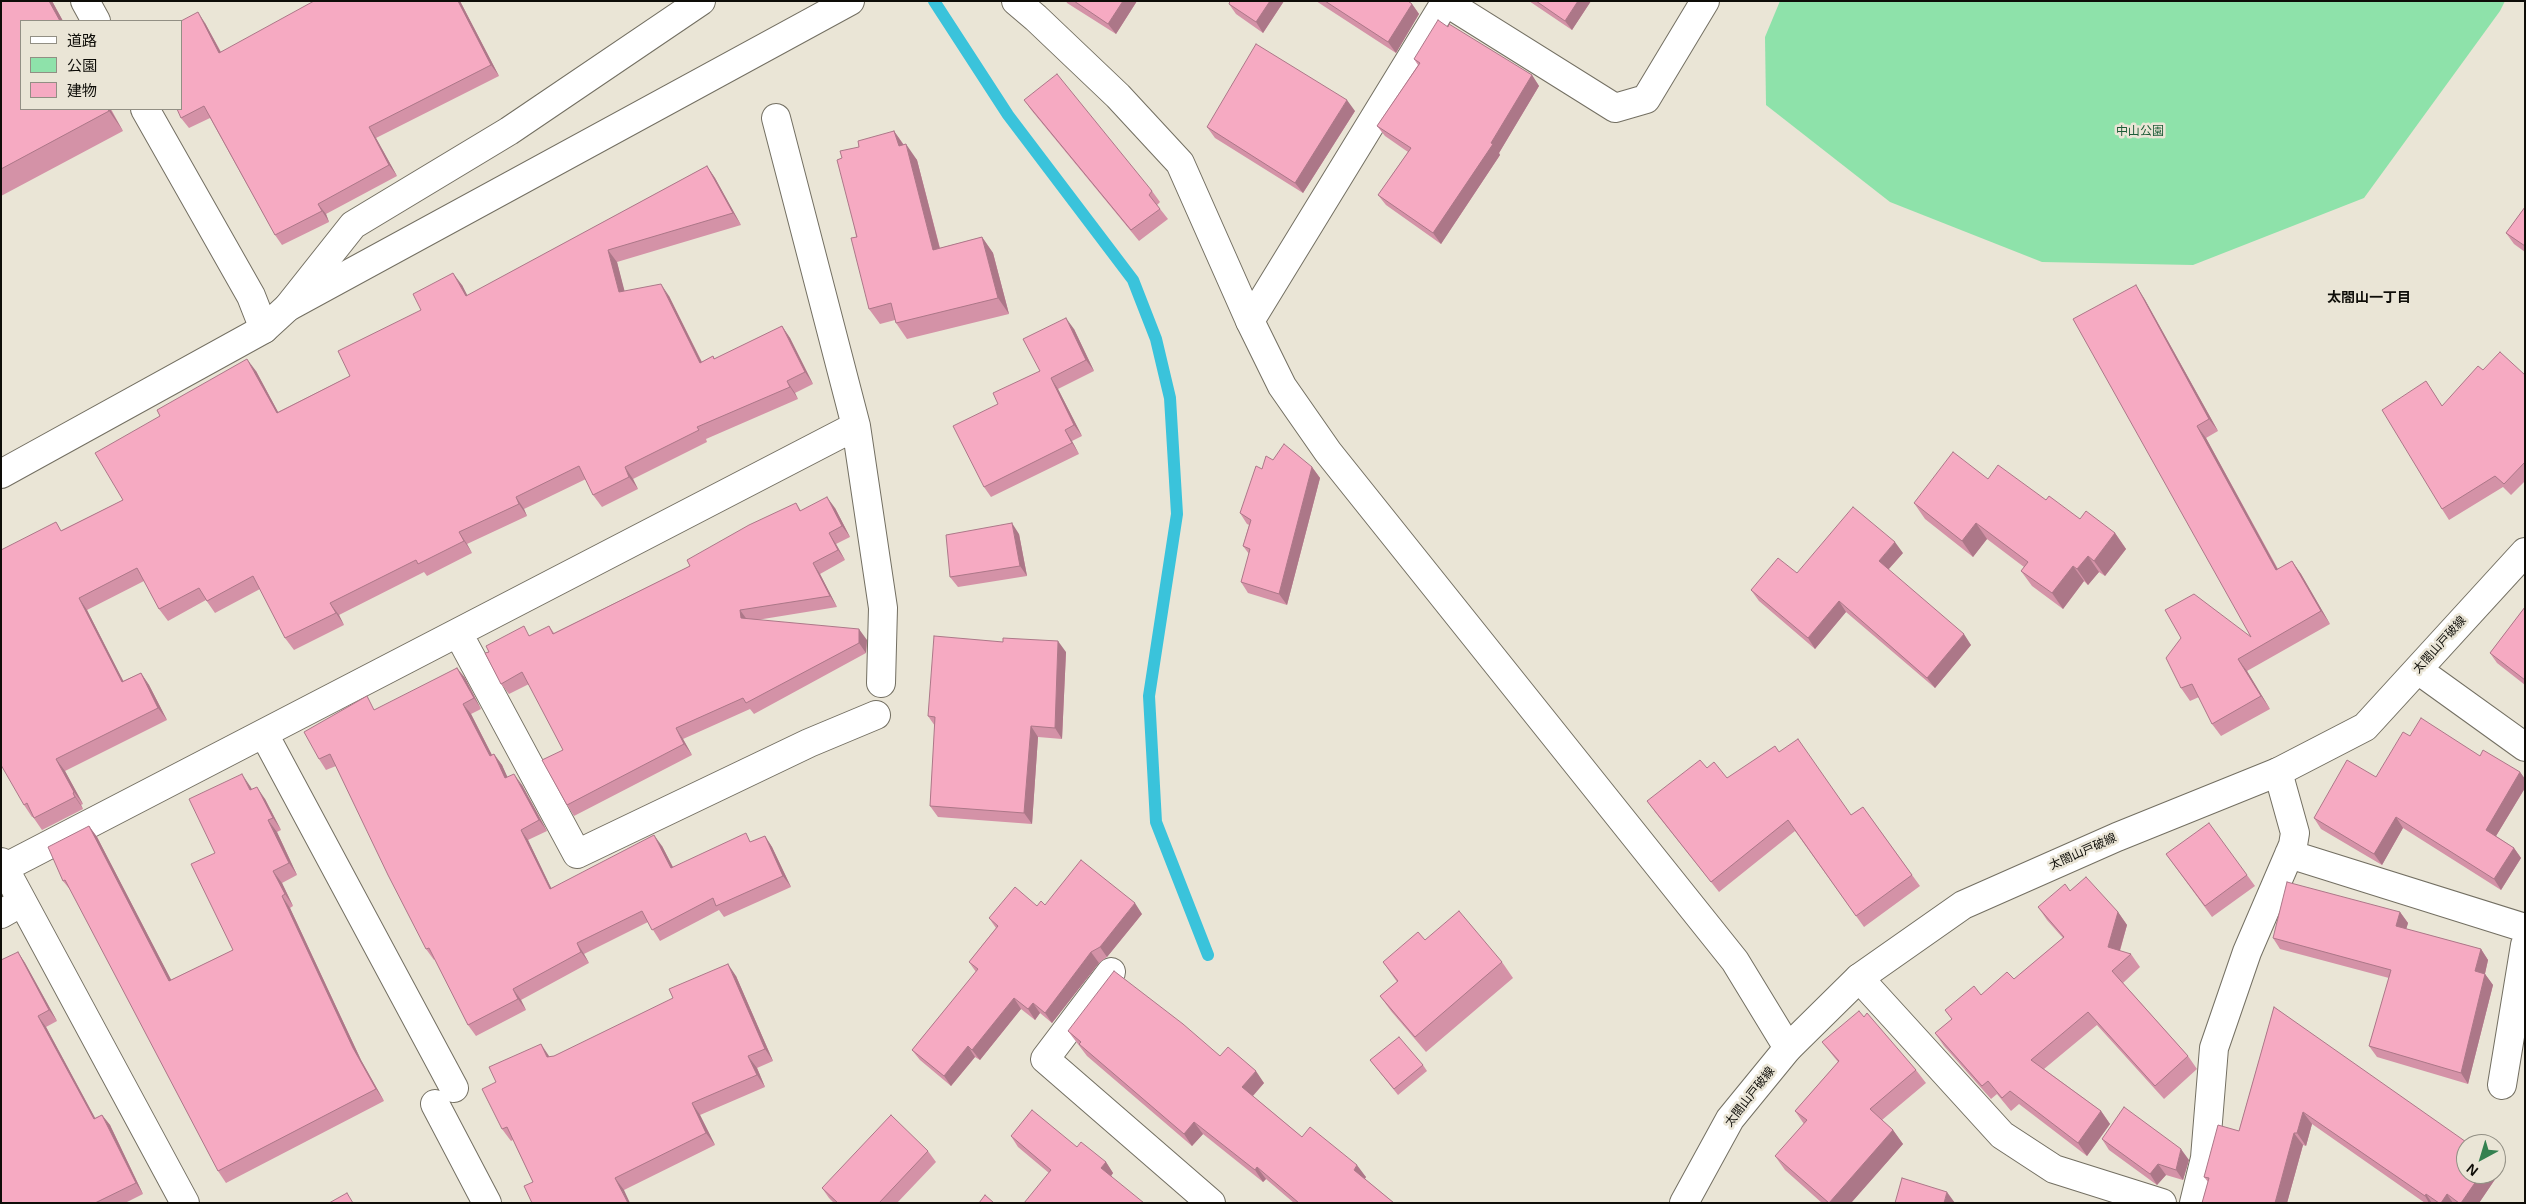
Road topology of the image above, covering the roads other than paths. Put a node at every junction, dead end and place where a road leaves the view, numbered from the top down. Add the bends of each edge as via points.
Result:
1 (85, 1) edge
2 (701, 1) edge
3 (850, 1) edge
4 (1016, 1) edge
5 (1705, 1) edge
6 (1445, 2) edge
7 (95, 20) edge
8 (146, 110) edge
9 (776, 118) dead end
10 (288, 307) junction
11 (1250, 321) junction
12 (264, 329) junction
13 (856, 426) junction
14 (1, 474) edge
15 (2525, 552) edge
16 (458, 633) junction
17 (2418, 670) junction
18 (881, 683) dead end
19 (876, 715) dead end
20 (264, 734) junction
21 (2525, 747) edge
22 (2278, 772) junction
23 (2289, 854) junction
24 (3, 865) edge
25 (12, 908) edge
26 (2525, 928) edge
27 (2525, 945) edge
28 (1111, 972) edge
29 (1859, 978) junction
30 (1788, 1048) junction
31 (2502, 1085) dead end
32 (185, 1203) edge
33 (487, 1203) edge
34 (1210, 1203) edge
35 (1684, 1203) edge
36 (2162, 1203) edge
37 (2194, 1203) edge

1 - 7 street
2 - 10 street via 509,131 353,225
3 - 10 street
4 - 11 street via 1118,96 1180,163
5 - 6 street via 1646,99 1615,108
6 - 11 street
8 - 12 street via 251,296
9 - 13 street
10 - 12 street
11 - 30 street via 1282,386 1328,452 1735,961
12 - 14 street
13 - 16 street
13 - 18 street via 883,608
15 - 17 street, 太閤山戸破線
16 - 19 street via 577,854 809,743
16 - 20 street
17 - 21 street
17 - 22 street, 太閤山戸破線 via 2365,727
20 - 24 street
20 - 33 street via 444,1096
22 - 23 street via 2295,834
22 - 29 street, 太閤山戸破線 via 2117,837 1963,905
23 - 26 street
23 - 37 street via 2247,952 2214,1048 2205,1158
24 - 25 street
25 - 32 street
27 - 31 street
28 - 34 street via 1045,1059
29 - 30 street, 太閤山戸破線
29 - 36 street via 2002,1135 2054,1169
30 - 35 street, 太閤山戸破線 via 1730,1119

